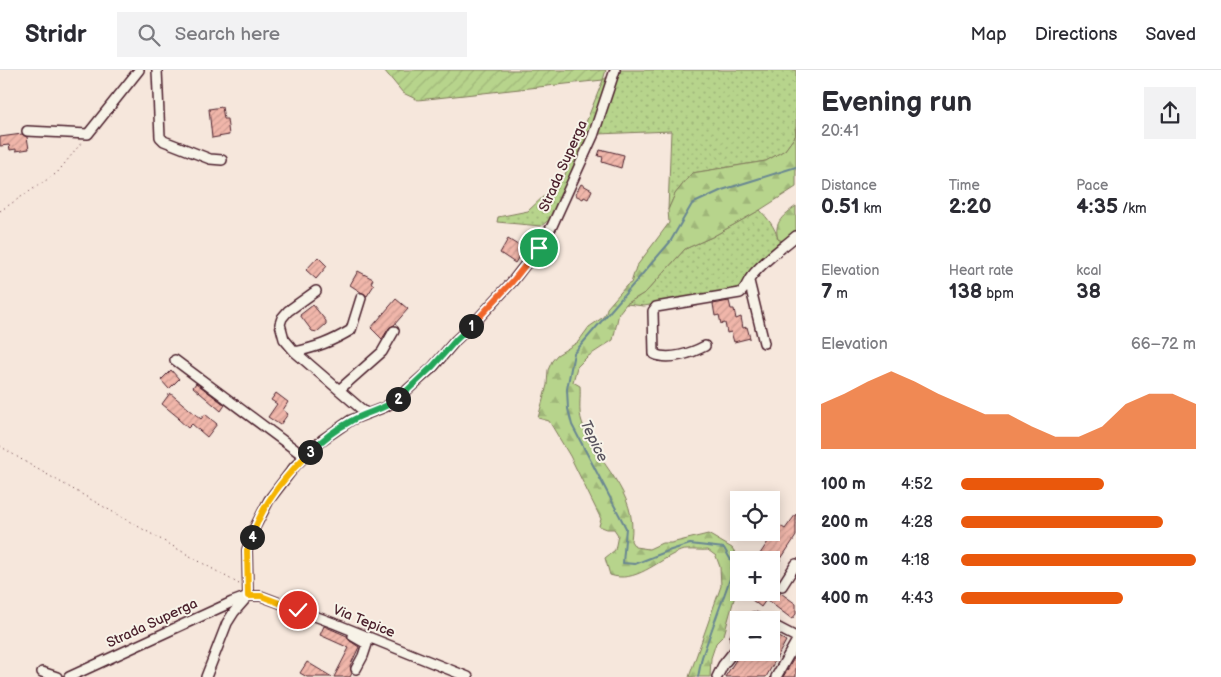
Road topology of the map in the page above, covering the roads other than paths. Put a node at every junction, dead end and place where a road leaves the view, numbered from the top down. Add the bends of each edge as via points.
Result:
1 (140, 70) edge
2 (157, 70) edge
3 (615, 70) edge
4 (27, 131) dead end
5 (222, 160) dead end
6 (796, 236) edge
7 (749, 281) junction
8 (316, 291) dead end
9 (362, 298) dead end
10 (394, 331) dead end
11 (764, 343) dead end
12 (705, 346) dead end
13 (295, 352) junction
14 (174, 360) dead end
15 (339, 390) junction
16 (367, 414) junction
17 (305, 457) junction
18 (796, 564) edge
19 (782, 586) dead end
20 (248, 593) junction
21 (780, 629) edge
22 (352, 630) junction
23 (796, 637) edge
24 (796, 642) edge
25 (730, 656) edge
26 (356, 669) dead end
27 (42, 672) dead end
28 (57, 677) edge
29 (69, 677) edge
30 (206, 677) edge
31 (468, 677) edge
32 (717, 677) edge
33 (776, 677) edge

1 - 4 street via 88,134
2 - 5 street via 160,137
3 - 16 street, Strada Superga via 593,136 539,248 512,282 433,366 396,400
6 - 7 street via 763,264
7 - 11 street
7 - 12 street via 740,293 656,307 653,311 654,354 661,357 692,352
8 - 13 street via 288,311 280,324 284,340
9 - 13 street via 351,330 318,347
10 - 15 street via 382,352
13 - 15 street
14 - 17 street
15 - 16 street
16 - 17 street, Strada Superga via 351,420 322,440
17 - 20 street, Strada Superga via 269,500 253,531 247,550
18 - 19 street
20 - 22 street, Via Tepice
20 - 29 street, Strada Superga
20 - 30 street via 227,623
21 - 23 street
22 - 26 street via 351,635 367,644
22 - 31 street, Via Tepice
24 - 33 street
25 - 32 street
27 - 28 street

